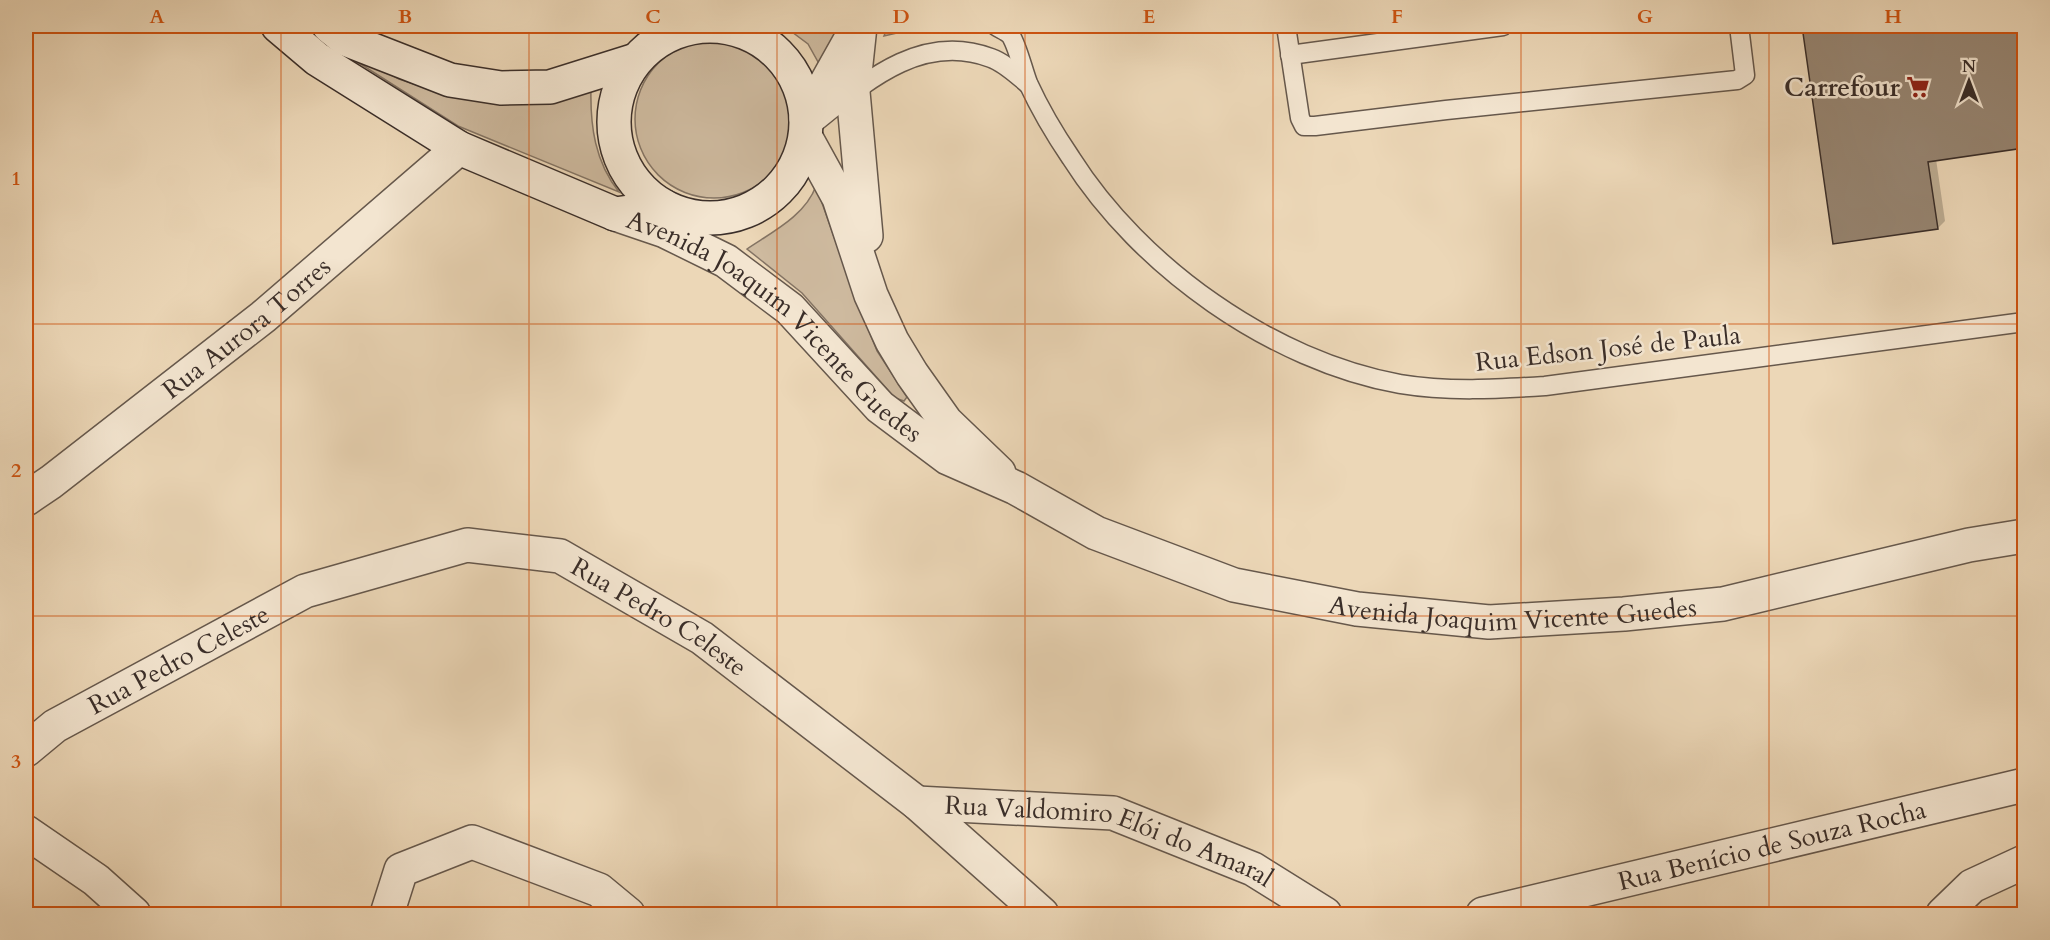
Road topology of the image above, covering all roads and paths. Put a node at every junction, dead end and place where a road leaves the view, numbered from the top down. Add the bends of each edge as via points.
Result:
1 (278, 26) edge
2 (329, 26) edge
3 (858, 26) edge
4 (1286, 26) edge
5 (1503, 26) edge
6 (1739, 26) edge
7 (676, 27) edge
8 (1004, 29) edge
9 (1290, 55) junction
10 (636, 60) junction
11 (450, 80) junction
12 (1029, 85) junction
13 (853, 92) junction
14 (806, 129) junction
15 (459, 148) junction
16 (674, 210) junction
17 (615, 214) junction
18 (726, 261) junction
19 (871, 295) junction
20 (2025, 322) edge
21 (1016, 488) junction
22 (26, 499) edge
23 (2025, 536) edge
24 (26, 750) edge
25 (2025, 785) edge
26 (916, 803) junction
27 (26, 832) edge
28 (2025, 862) edge
29 (134, 915) edge
30 (387, 915) edge
31 (628, 915) edge
32 (1042, 915) edge
33 (1325, 915) edge
34 (1483, 915) edge
35 (1943, 915) edge

1 - 15 street, Avenida Joaquim Vicente Guedes via 317,59
2 - 11 street via 345,39
3 - 13 street
3 - 14 street
4 - 9 lane
5 - 9 lane
6 - 9 lane via 1745,75 1737,80 1315,126 1304,126 1300,118
7 - 10 street
7 - 11 street via 581,62 547,70
7 - 14 street via 739,30 766,44 787,64 801,90
8 - 12 lane
10 - 11 street via 550,87 501,88
10 - 16 street via 620,86 613,116 617,147 629,175 647,195
12 - 13 lane via 992,58 962,50 938,50 901,61
12 - 20 lane, Rua Edson José de Paula via 1070,158 1095,193 1148,250 1204,298 1254,331 1299,352 1399,384 1492,390 1545,386
13 - 14 lane
13 - 19 street
14 - 16 street via 796,165 784,183 763,202 738,214 710,217
14 - 19 street, Avenida Joaquim Vicente Guedes via 839,198
15 - 17 street, Avenida Joaquim Vicente Guedes
15 - 22 street, Rua Aurora Torres via 262,317
16 - 17 street
16 - 18 street
17 - 18 street, Avenida Joaquim Vicente Guedes via 665,231
18 - 21 street, Avenida Joaquim Vicente Guedes via 790,309 880,407 948,458
19 - 21 street, Avenida Joaquim Vicente Guedes via 892,341 946,422
21 - 23 street, Avenida Joaquim Vicente Guedes via 1096,533 1233,585 1357,609 1489,622 1723,604 1969,545
24 - 26 street, Rua Pedro Celeste via 54,726 305,591 467,544 560,556 682,626
25 - 34 street, Rua Benício de Souza Rocha
26 - 32 street, Rua Pedro Celeste
26 - 33 street, Rua Valdomiro Elói do Amaral via 1113,813 1253,869
27 - 29 street via 96,880
28 - 35 street via 1972,886
30 - 31 street via 401,870 472,842 598,890

